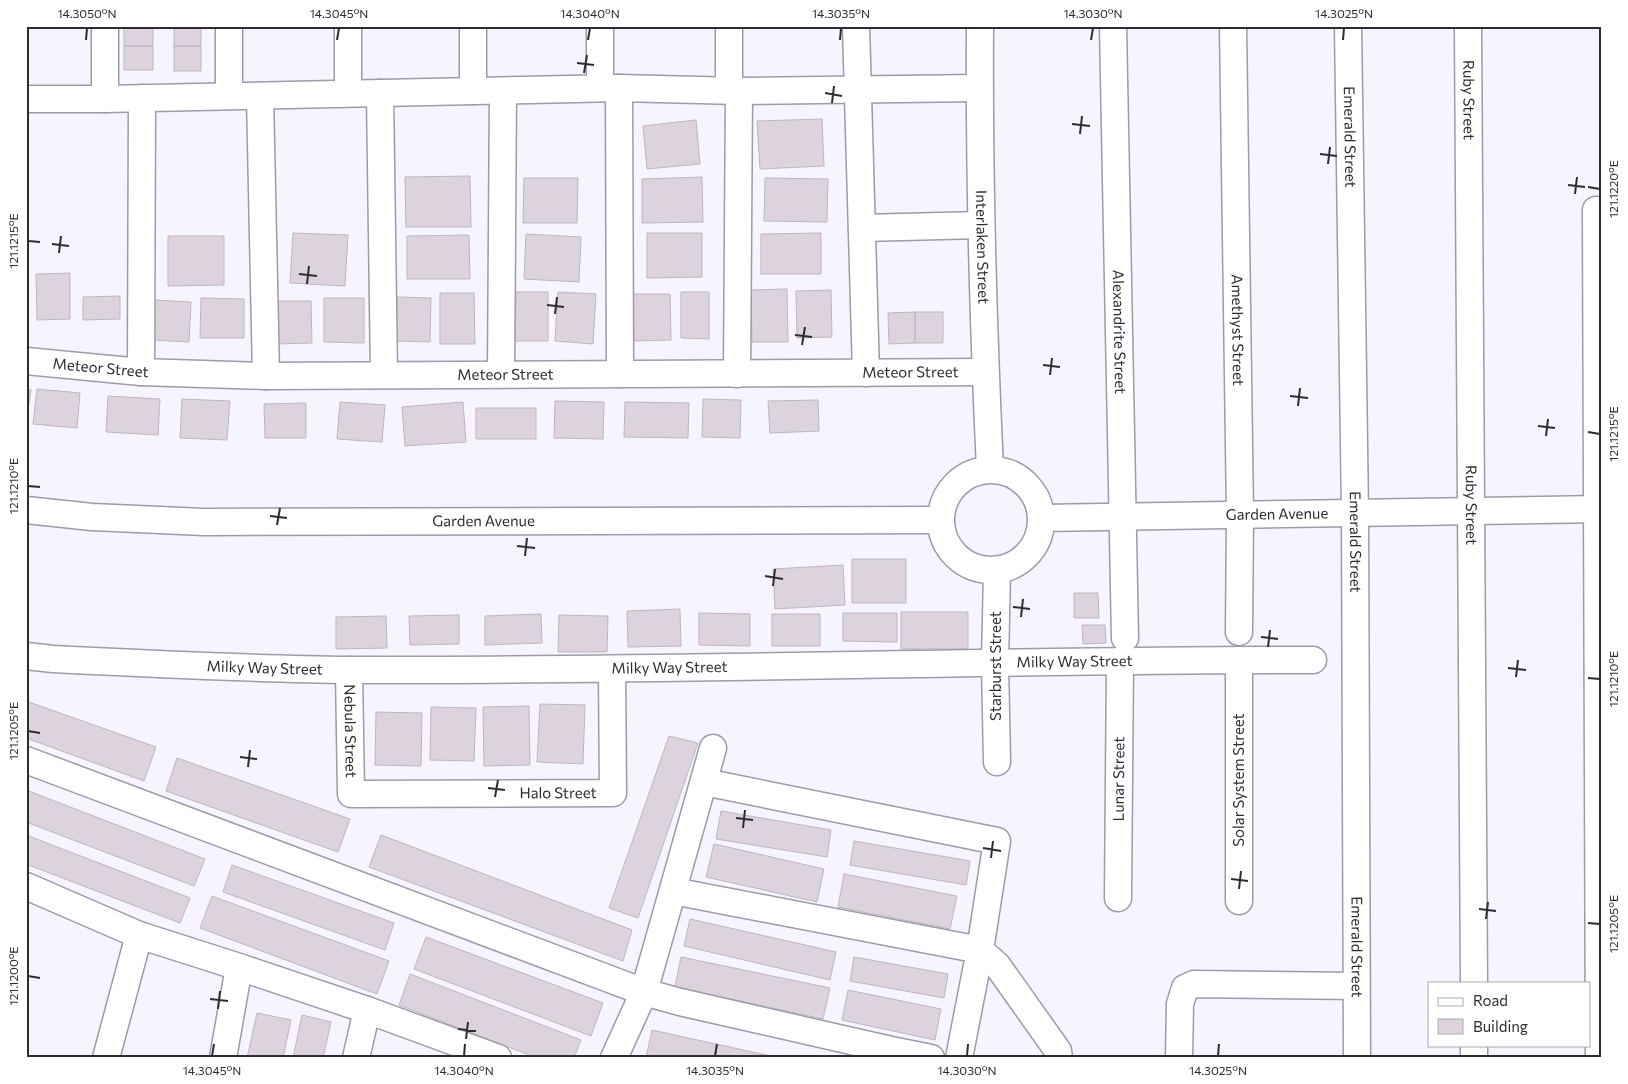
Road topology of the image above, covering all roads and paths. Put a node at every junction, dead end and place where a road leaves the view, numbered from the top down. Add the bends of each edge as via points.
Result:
1 (105, 26) edge
2 (229, 26) edge
3 (348, 26) edge
4 (473, 26) edge
5 (600, 26) edge
6 (729, 26) edge
7 (856, 26) edge
8 (980, 26) edge
9 (1113, 26) edge
10 (1233, 26) edge
11 (1348, 26) edge
12 (1468, 26) edge
13 (609, 88) junction
14 (979, 88) junction
15 (734, 90) junction
16 (857, 90) junction
17 (472, 91) junction
18 (503, 91) junction
19 (348, 93) junction
20 (380, 93) junction
21 (230, 96) junction
22 (260, 96) junction
23 (142, 98) junction
24 (26, 99) edge
25 (105, 99) junction
26 (1596, 210) dead end
27 (981, 225) junction
28 (862, 228) junction
29 (26, 362) edge
30 (141, 372) junction
31 (985, 372) junction
32 (866, 373) junction
33 (501, 374) junction
34 (620, 374) junction
35 (736, 374) junction
36 (384, 375) junction
37 (266, 376) junction
38 (990, 469) junction
39 (1600, 509) edge
40 (26, 510) edge
41 (1472, 511) junction
42 (1355, 513) junction
43 (1240, 515) junction
44 (1122, 517) junction
45 (1042, 518) junction
46 (940, 520) junction
47 (997, 571) junction
48 (1239, 632) dead end
49 (1122, 649) junction
50 (26, 656) edge
51 (1238, 660) junction
52 (1314, 660) dead end
53 (995, 664) junction
54 (349, 670) junction
55 (612, 670) junction
56 (713, 748) dead end
57 (26, 760) edge
58 (997, 762) dead end
59 (704, 782) junction
60 (351, 794) joint
61 (26, 886) edge
62 (673, 891) junction
63 (1118, 898) dead end
64 (1238, 901) dead end
65 (139, 935) junction
66 (980, 950) junction
67 (239, 966) junction
68 (1474, 982) edge
69 (1356, 986) junction
70 (644, 992) junction
71 (367, 1010) junction
72 (469, 1053) edge
73 (891, 1054) edge
74 (106, 1058) edge
75 (222, 1058) edge
76 (356, 1058) edge
77 (498, 1058) edge
78 (614, 1058) edge
79 (931, 1058) edge
80 (959, 1058) edge
81 (1059, 1058) edge
82 (1179, 1058) edge
83 (1357, 1058) edge
84 (1599, 1058) edge

1 - 25 street
2 - 21 street
3 - 19 street
4 - 17 street
5 - 13 street
6 - 15 street
7 - 16 street
8 - 14 street, Interlaken Street
9 - 44 street, Alexandrite Street
10 - 43 street, Amethyst Street
11 - 42 street, Emerald Street
12 - 41 street, Ruby Street
13 - 15 street
13 - 18 street
13 - 34 street
14 - 16 street
14 - 27 street, Interlaken Street
15 - 16 street
15 - 35 street
16 - 28 street
17 - 18 street
17 - 20 street
18 - 33 street
19 - 20 street
19 - 22 street
20 - 36 street
21 - 22 street
21 - 23 street
22 - 37 street
23 - 25 street
23 - 30 street
24 - 25 street
26 - 39 street
27 - 28 street
27 - 31 street, Interlaken Street
28 - 32 street
29 - 30 street, Meteor Street
30 - 37 street, Meteor Street
31 - 32 street, Meteor Street
31 - 38 street, Interlaken Street
32 - 35 street, Meteor Street
33 - 34 street, Meteor Street
33 - 36 street, Meteor Street
34 - 35 street, Meteor Street
36 - 37 street, Meteor Street
38 - 45 street via 1019,478 1031,489
38 - 46 street via 971,473 955,484 944,501
39 - 41 street, Garden Avenue
39 - 84 street
40 - 46 street, Garden Avenue via 92,517 214,522
41 - 42 street, Garden Avenue
41 - 68 street, Ruby Street
42 - 43 street, Garden Avenue
42 - 69 street, Emerald Street
43 - 44 street, Garden Avenue
43 - 48 street, Amethyst Street
44 - 45 street, Garden Avenue
44 - 49 street, Alexandrite Street
45 - 47 street via 1039,536 1029,553 1015,565
46 - 47 street via 943,537 958,558 980,570
47 - 53 street, Starburst Street
49 - 51 street, Milky Way Street
49 - 53 street, Milky Way Street
49 - 63 street, Lunar Street
50 - 54 street, Milky Way Street
51 - 52 street, Milky Way Street
51 - 64 street, Solar System Street
53 - 55 street, Milky Way Street
53 - 58 street, Starburst Street
54 - 55 street, Milky Way Street
54 - 60 street, Nebula Street
55 - 60 street, Halo Street via 613,793
56 - 59 street
57 - 70 street
59 - 62 street
59 - 66 street via 997,841
61 - 65 street
62 - 66 street
62 - 70 street
65 - 67 street
65 - 74 street
66 - 80 street
66 - 81 street via 997,965 1058,1051
67 - 71 street
67 - 75 street
69 - 82 street via 1194,984 1185,988 1180,1004
69 - 83 street, Emerald Street
70 - 73 street
70 - 78 street
71 - 72 street
71 - 76 street
72 - 77 street
73 - 79 street

